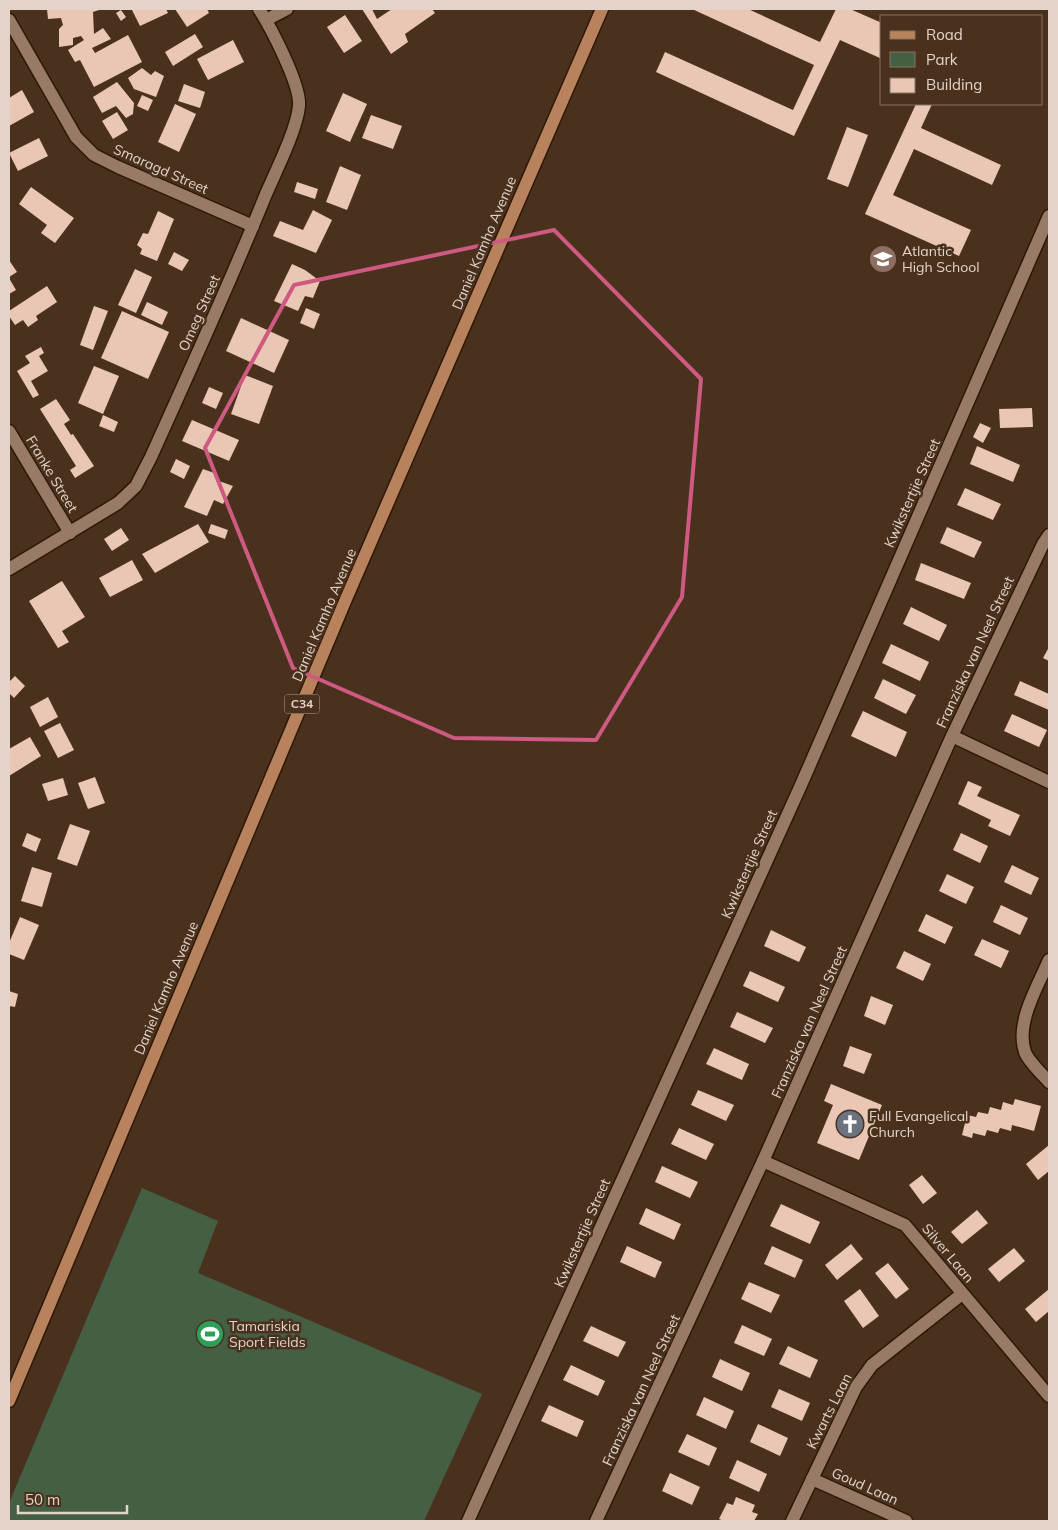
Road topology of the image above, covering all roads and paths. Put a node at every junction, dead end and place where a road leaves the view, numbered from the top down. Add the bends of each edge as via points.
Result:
1 (260, 9) edge
2 (287, 9) edge
3 (602, 9) edge
4 (9, 20) edge
5 (266, 20) junction
6 (1048, 219) edge
7 (253, 226) junction
8 (9, 431) edge
9 (70, 533) junction
10 (1049, 535) edge
11 (9, 569) edge
12 (952, 736) junction
13 (1049, 782) edge
14 (1049, 960) edge
15 (1049, 1082) edge
16 (763, 1161) junction
17 (962, 1294) junction
18 (1049, 1396) edge
19 (9, 1401) edge
20 (812, 1479) junction
21 (468, 1521) edge
22 (596, 1521) edge
23 (792, 1521) edge
24 (906, 1521) edge

1 - 5 street, Omeg Street
2 - 5 street
3 - 19 main road, Daniel Kamho Avenue / C34 via 346,599
4 - 7 street, Smaragd Street via 76,136 94,155
5 - 7 street, Omeg Street via 296,85 300,105
6 - 21 street, Kwikstertjie Street via 801,785
7 - 9 street, Omeg Street via 136,486 118,503
8 - 9 street, Franke Street
9 - 11 street, Omeg Street
10 - 12 street, Franziska van Neel Street
12 - 13 street
12 - 16 street, Franziska van Neel Street
14 - 15 street via 1025,1012 1023,1034 1025,1053
16 - 17 street, Silver Laan via 905,1225
16 - 22 street, Franziska van Neel Street
17 - 18 street, Silver Laan
17 - 20 street, Kwarts Laan via 872,1365 856,1387
20 - 23 street, Kwarts Laan
20 - 24 street, Goud Laan

